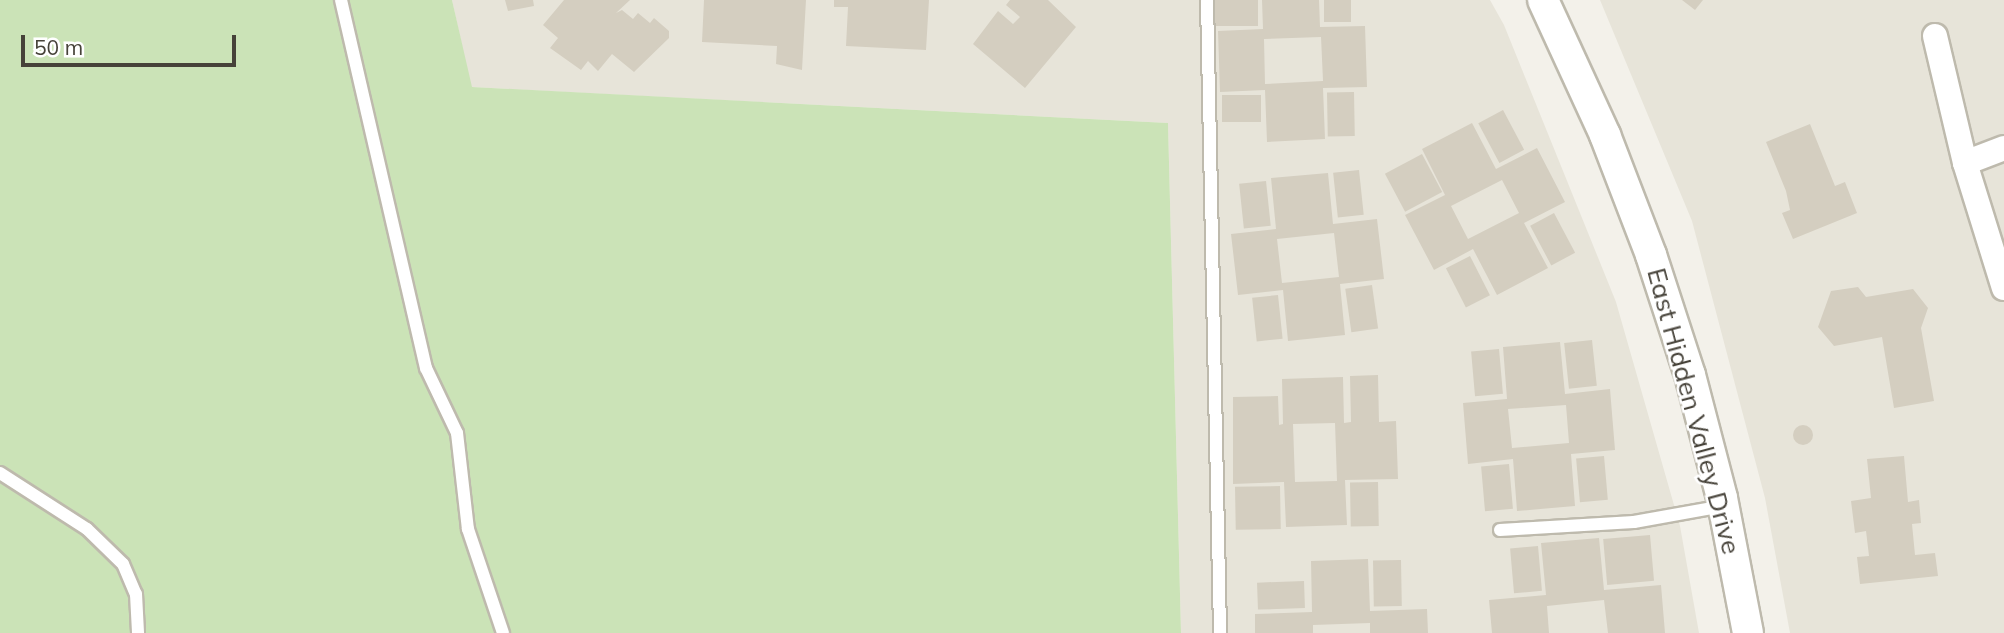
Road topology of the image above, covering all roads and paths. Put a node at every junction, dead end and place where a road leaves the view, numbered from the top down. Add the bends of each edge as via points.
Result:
1 (341, 0) edge
2 (1207, 0) edge
3 (1543, 0) edge
4 (1935, 36) dead end
5 (2004, 148) edge
6 (1965, 163) junction
7 (2004, 288) edge
8 (0, 473) edge
9 (1723, 506) junction
10 (1500, 530) dead end
11 (138, 633) edge
12 (502, 633) edge
13 (1220, 633) edge
14 (1748, 633) edge

1 - 12 lane via 426,368 457,433 468,529
2 - 13 lane
3 - 9 street, East Hidden Valley Drive via 1605,135 1651,255 1690,375
4 - 6 street
5 - 6 street
6 - 7 street
8 - 11 lane via 87,529 124,564 136,594
9 - 10 lane via 1634,522
9 - 14 street, East Hidden Valley Drive

